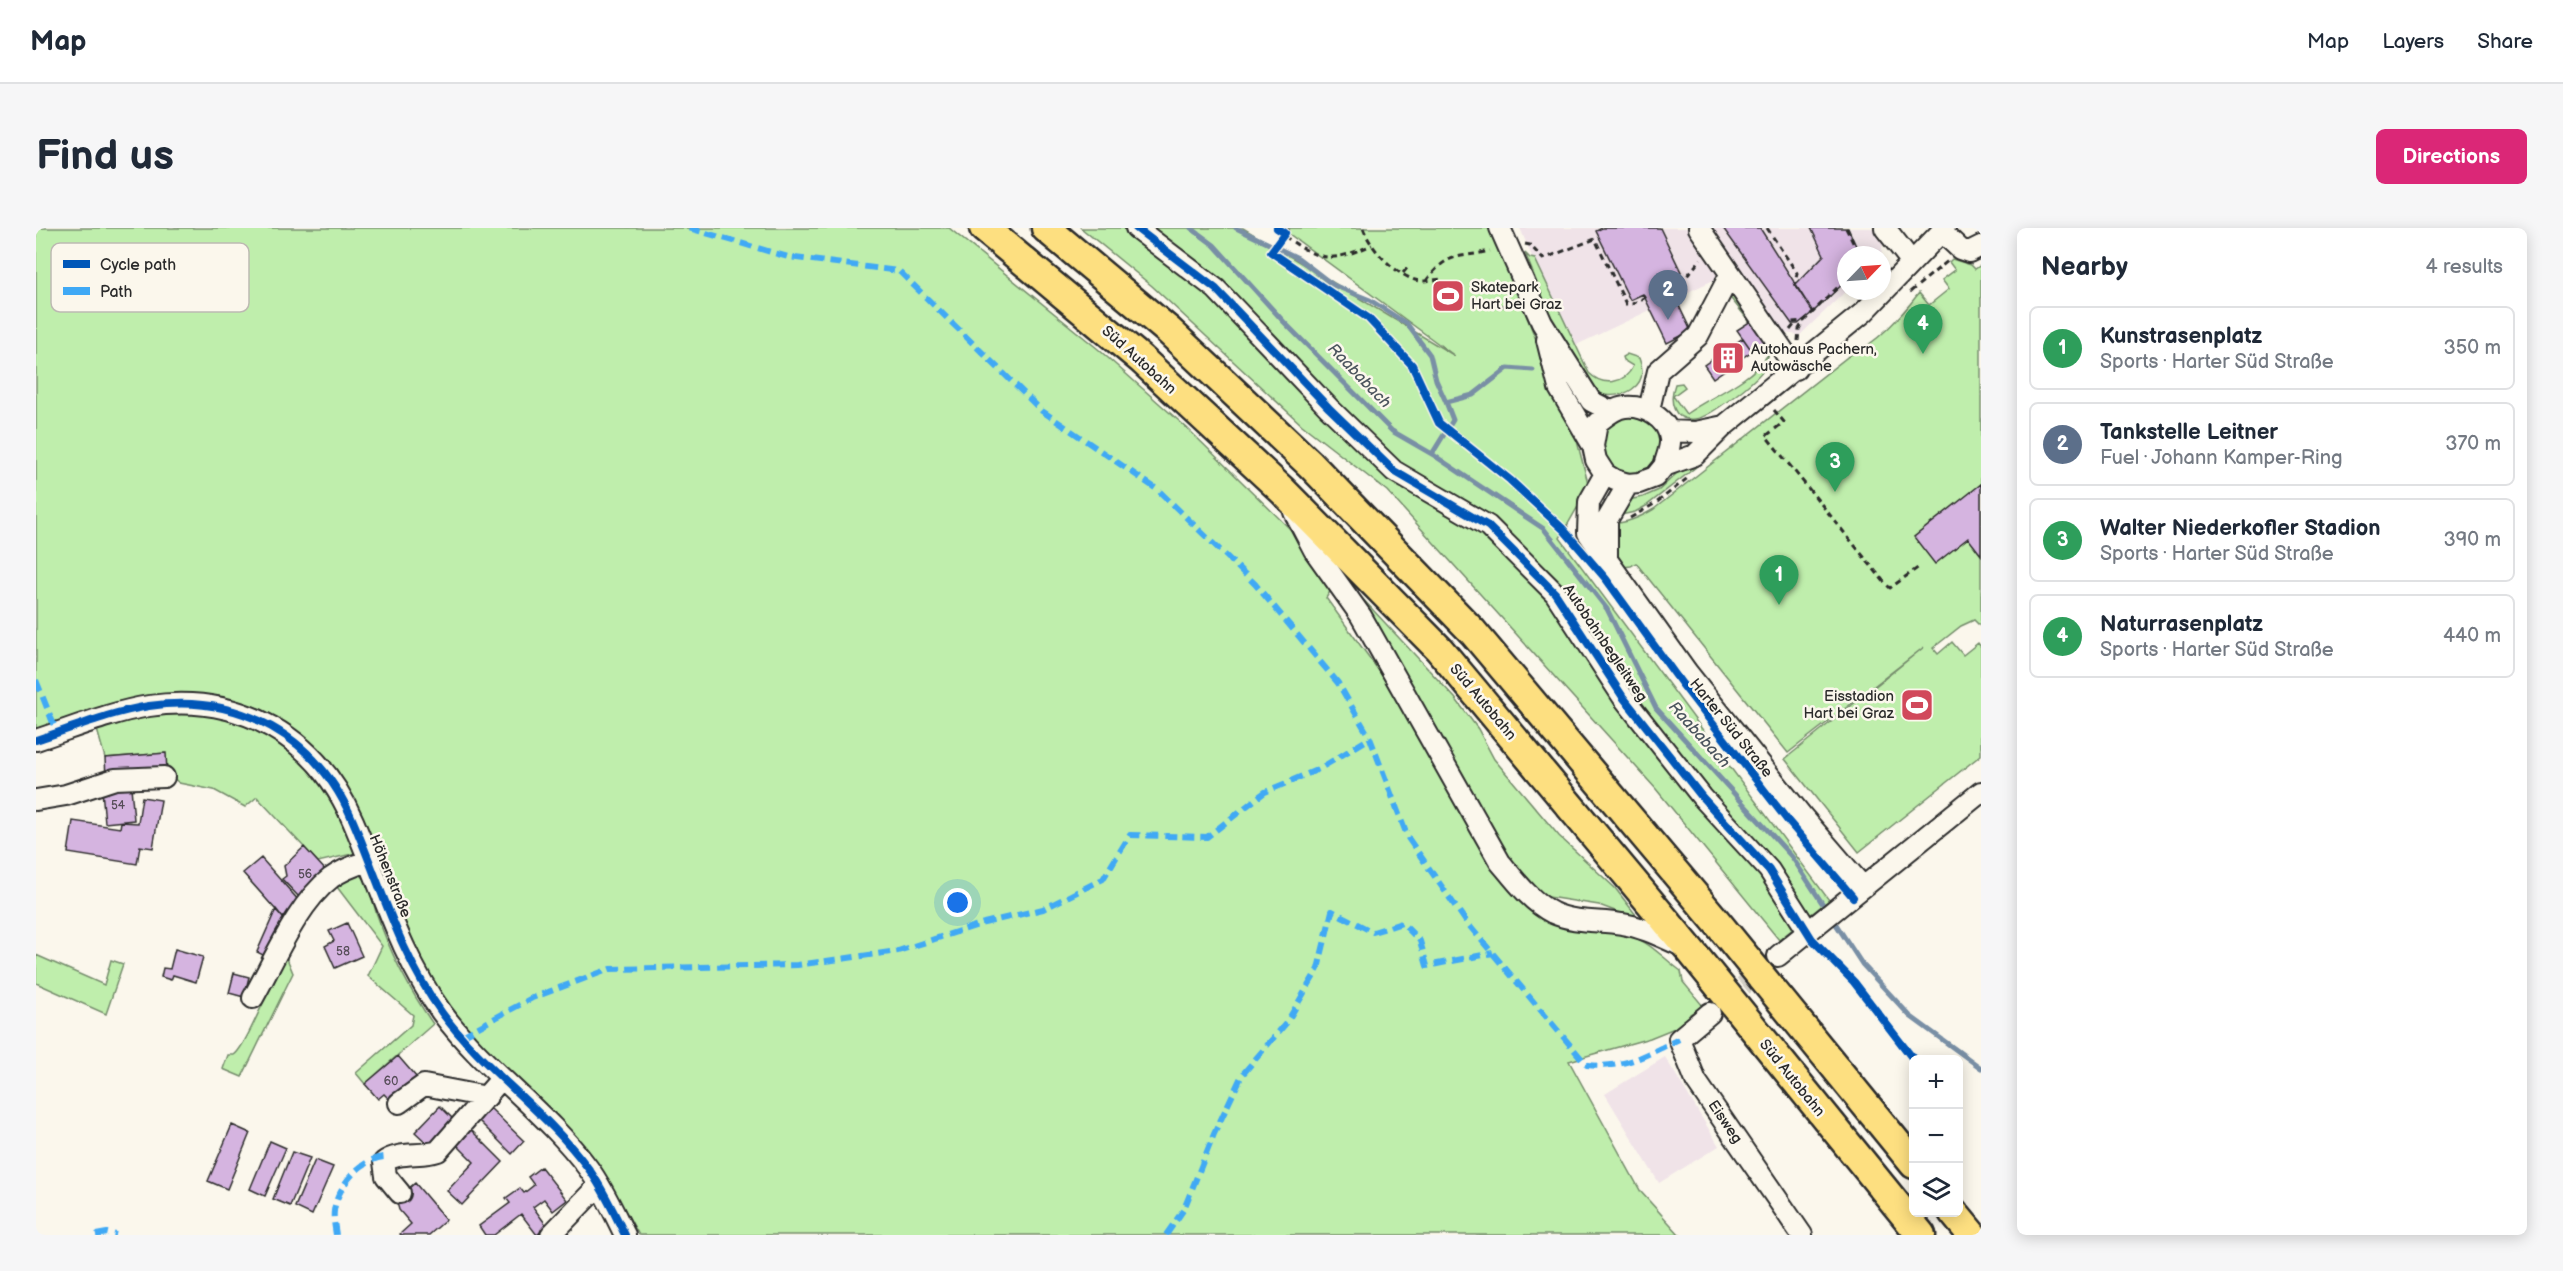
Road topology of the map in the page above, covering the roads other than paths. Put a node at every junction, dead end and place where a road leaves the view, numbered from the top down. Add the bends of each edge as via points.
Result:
1 (984, 228) edge
2 (1046, 228) edge
3 (1136, 228) edge
4 (1885, 228) edge
5 (1943, 230) edge
6 (1704, 236) edge
7 (1503, 240) edge
8 (1981, 246) edge
9 (1911, 261) junction
10 (1730, 274) junction
11 (1542, 323) junction
12 (1796, 369) junction
13 (1649, 410) junction
14 (1612, 412) junction
15 (1724, 426) junction
16 (1668, 431) junction
17 (1593, 446) junction
18 (1664, 466) junction
19 (1605, 474) junction
20 (1628, 484) junction
21 (1283, 491) junction
22 (1607, 562) junction
23 (36, 740) edge
24 (164, 777) dead end
25 (1981, 792) edge
26 (36, 800) edge
27 (368, 861) junction
28 (1863, 887) junction
29 (1811, 928) junction
30 (1690, 950) junction
31 (1778, 956) tunnel mouth
32 (253, 999) dead end
33 (1710, 1013) tunnel mouth
34 (502, 1078) junction
35 (487, 1097) junction
36 (399, 1103) dead end
37 (1913, 1163) edge
38 (599, 1185) junction
39 (400, 1193) dead end
40 (1957, 1217) edge
41 (551, 1235) edge
42 (625, 1235) edge
43 (1802, 1235) edge
44 (1921, 1235) edge
45 (1972, 1235) edge

1 - 21 highway, Süd Autobahn via 1141,359
2 - 37 highway via 1169,331 1310,464 1473,632
3 - 29 street, Autobahnbegleitweg via 1216,289 1394,471 1488,526 1555,593 1623,697 1702,797 1769,870
4 - 9 street
5 - 8 street via 1960,249 1969,252
5 - 9 street
6 - 10 street
7 - 11 street
9 - 12 street via 1864,312
10 - 12 street
10 - 13 street via 1698,336 1658,372
11 - 14 street via 1591,401
11 - 17 street via 1559,388
12 - 15 street
13 - 14 street via 1624,407
13 - 16 street
14 - 17 street via 1597,423
15 - 16 street via 1695,432
15 - 18 street via 1695,455
16 - 18 street via 1670,440
17 - 19 street
18 - 20 street via 1655,477
19 - 20 street
19 - 22 street, Harter Süd Straße via 1589,502 1588,533
20 - 22 street via 1607,520
21 - 30 highway, Süd Autobahn via 1439,649
21 - 30 street via 1314,550 1361,616 1500,862 1527,894 1553,913 1648,930
22 - 28 street, Harter Süd Straße via 1687,672
23 - 27 street, Höhenstraße via 148,706 204,705 238,712 263,722 308,753 346,806
24 - 26 street via 115,779
25 - 28 street
27 - 32 street via 339,873 321,888 301,914
27 - 34 street, Höhenstraße via 426,989 462,1036
28 - 29 street
29 - 31 street
30 - 44 highway, Süd Autobahn
33 - 43 street, Eisweg via 1679,1038 1696,1081
34 - 35 street
34 - 38 street, Höhenstraße via 567,1143
35 - 36 street via 424,1085
35 - 39 street via 438,1151 389,1157 384,1162 386,1176
38 - 41 street
38 - 42 street, Höhenstraße
40 - 45 highway

